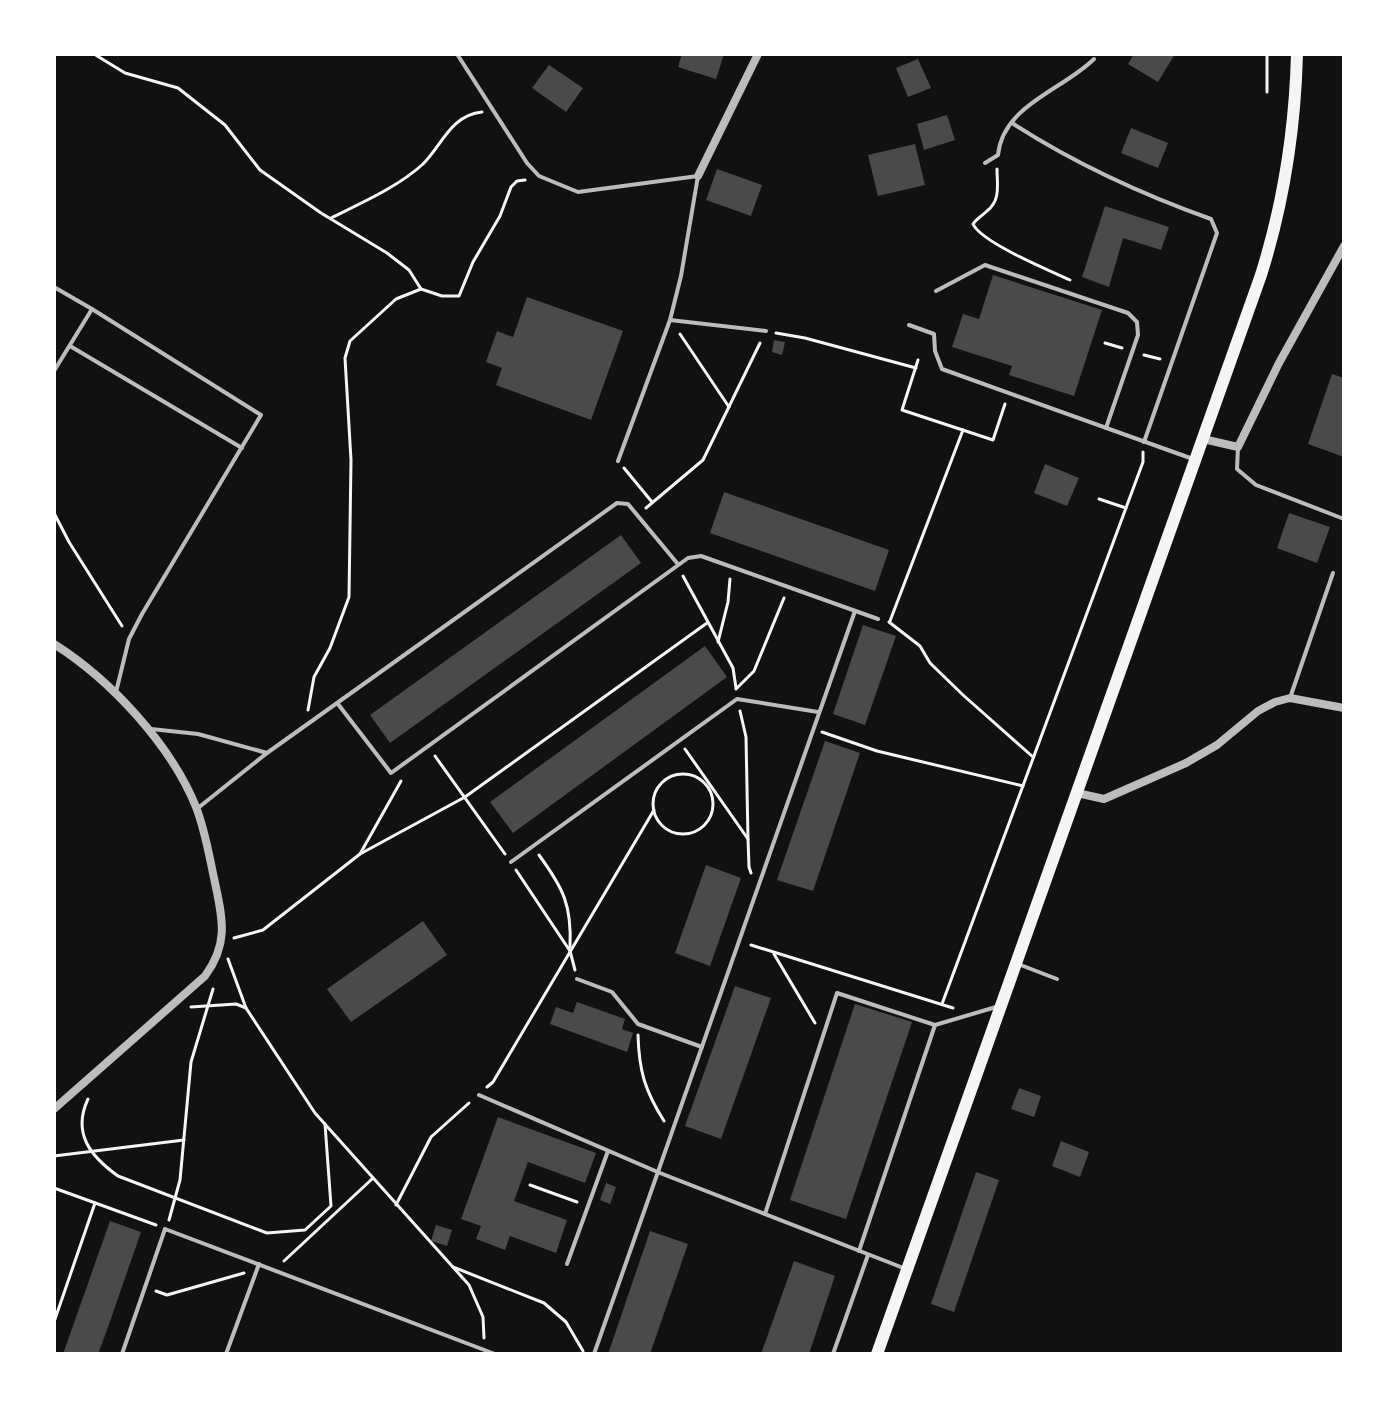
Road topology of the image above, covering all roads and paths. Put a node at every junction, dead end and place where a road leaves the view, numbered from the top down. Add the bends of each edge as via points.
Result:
1 (94, 54) edge
2 (457, 54) edge
3 (758, 54) edge
4 (1267, 54) edge
5 (1297, 54) edge
6 (1094, 59) dead end
7 (1267, 92) dead end
8 (493, 111) junction
9 (1012, 123) junction
10 (998, 155) junction
11 (985, 163) dead end
12 (539, 176) junction
13 (698, 176) junction
14 (331, 218) junction
15 (1344, 246) edge
16 (1072, 281) dead end
17 (54, 287) edge
18 (421, 289) junction
19 (936, 291) dead end
20 (92, 309) junction
21 (670, 320) junction
22 (909, 325) dead end
23 (766, 331) junction
24 (70, 346) junction
25 (918, 360) dead end
26 (916, 368) junction
27 (54, 371) edge
28 (1008, 393) junction
29 (729, 407) junction
30 (1106, 428) junction
31 (963, 430) junction
32 (1203, 439) junction
33 (1144, 442) junction
34 (1238, 447) junction
35 (242, 448) junction
36 (1196, 460) junction
37 (618, 461) joint
38 (1099, 499) dead end
39 (652, 502) junction
40 (1126, 508) junction
41 (54, 513) edge
42 (637, 515) junction
43 (1344, 519) edge
44 (677, 563) junction
45 (731, 567) junction
46 (1333, 573) dead end
47 (788, 587) junction
48 (855, 611) junction
49 (878, 619) joint
50 (889, 622) junction
51 (707, 623) dead end
52 (129, 639) junction
53 (718, 642) dead end
54 (54, 644) edge
55 (736, 689) dead end
56 (115, 694) junction
57 (1290, 698) junction
58 (338, 704) junction
59 (1344, 708) edge
60 (818, 712) junction
61 (307, 726) junction
62 (813, 728) junction
63 (149, 729) junction
64 (679, 741) junction
65 (267, 753) junction
66 (1033, 757) junction
67 (401, 766) junction
68 (1023, 786) junction
69 (710, 787) junction
70 (1077, 793) junction
71 (197, 809) junction
72 (654, 810) junction
73 (533, 847) junction
74 (360, 854) junction
75 (511, 862) dead end
76 (758, 887) junction
77 (222, 941) junction
78 (739, 941) junction
79 (570, 951) junction
80 (773, 952) junction
81 (216, 961) junction
82 (1016, 964) junction
83 (577, 979) dead end
84 (1057, 979) dead end
85 (208, 1005) junction
86 (1001, 1006) junction
87 (246, 1008) junction
88 (180, 1012) dead end
89 (638, 1024) junction
90 (935, 1025) junction
91 (823, 1037) junction
92 (702, 1047) junction
93 (91, 1094) dead end
94 (479, 1095) junction
95 (54, 1109) edge
96 (325, 1124) junction
97 (673, 1135) junction
98 (184, 1140) junction
99 (92, 1151) junction
100 (608, 1151) junction
101 (54, 1156) edge
102 (660, 1173) junction
103 (372, 1179) junction
104 (530, 1185) dead end
105 (54, 1188) edge
106 (177, 1199) junction
107 (95, 1203) junction
108 (396, 1205) junction
109 (588, 1206) junction
110 (171, 1214) dead end
111 (765, 1214) junction
112 (322, 1221) junction
113 (165, 1229) junction
114 (859, 1251) junction
115 (868, 1255) junction
116 (259, 1264) junction
117 (567, 1264) dead end
118 (451, 1266) junction
119 (275, 1270) junction
120 (908, 1270) junction
121 (145, 1287) junction
122 (54, 1322) edge
123 (485, 1350) junction
124 (122, 1354) edge
125 (226, 1354) edge
126 (493, 1354) edge
127 (585, 1354) edge
128 (594, 1354) edge
129 (833, 1354) edge
130 (877, 1354) edge

1 - 14 path via 125,73 178,88 225,125 260,170
2 - 8 lane
3 - 13 street
4 - 7 path
5 - 32 main road via 1284,191
6 - 9 lane
8 - 12 lane
8 - 14 path via 465,116 422,165
9 - 10 lane
9 - 33 lane via 1114,180 1211,219 1217,233
10 - 11 lane
10 - 16 path via 997,200 974,220 974,228 993,243
12 - 13 lane via 578,192
12 - 18 path via 511,187 459,296
13 - 21 lane
14 - 18 path via 409,270
15 - 34 street
17 - 20 lane
18 - 61 path via 396,299 373,318 350,341 345,358 351,460 349,597 314,677
19 - 30 lane via 985,265 1128,313 1137,322 1138,335
20 - 24 lane
20 - 35 lane via 261,415
21 - 23 lane
21 - 29 path
21 - 37 lane
22 - 28 lane via 934,334 942,369
23 - 26 path
23 - 29 path
24 - 27 lane
24 - 35 lane
25 - 26 path
26 - 31 path via 902,410
28 - 30 lane
28 - 31 path via 993,440
29 - 39 path via 703,460
30 - 33 lane
31 - 50 path
32 - 34 street
32 - 36 main road
33 - 36 lane
33 - 40 path via 1143,462
34 - 43 lane via 1237,469 1256,485
35 - 52 lane
36 - 70 main road
37 - 39 path
38 - 40 path
39 - 42 path
40 - 66 path
41 - 52 path
42 - 44 lane
42 - 58 lane via 628,504 617,503
44 - 45 lane via 701,556
44 - 67 lane
45 - 47 lane
45 - 53 path
46 - 57 lane
47 - 48 lane
47 - 55 path via 754,671
48 - 49 lane
48 - 60 lane
49 - 50 path
50 - 66 path
51 - 74 path via 465,797
52 - 56 lane
54 - 56 street
56 - 63 street
57 - 59 street
57 - 70 street via 1258,711 1186,763 1104,799
58 - 61 lane
58 - 67 lane via 391,773
60 - 62 lane
60 - 64 lane via 737,699
61 - 65 lane
62 - 68 path via 877,751
62 - 76 lane
63 - 65 lane via 198,734
63 - 71 street
64 - 69 path
64 - 73 lane
65 - 71 lane
66 - 68 path
67 - 74 path via 403,778
68 - 80 path via 942,1004
69 - 72 path via 693,775 672,776 657,790
69 - 72 path via 710,818 695,832 674,833
69 - 76 path via 748,839 749,867
70 - 82 main road
71 - 77 street via 223,924
72 - 79 path
73 - 75 lane
73 - 79 path via 569,908
74 - 77 path via 263,930
76 - 78 lane
77 - 81 street
77 - 87 path
78 - 80 path
78 - 92 lane
79 - 94 path via 493,1082
80 - 91 path
81 - 85 path
81 - 95 street
82 - 84 lane
82 - 86 main road
83 - 89 lane via 612,992
85 - 87 path
85 - 88 path
85 - 98 path via 191,1062
86 - 90 lane
86 - 120 main road
87 - 96 path
89 - 92 lane
89 - 97 path via 639,1066
90 - 91 lane via 837,993
90 - 114 lane
91 - 111 lane
92 - 97 lane
93 - 99 path via 81,1123
94 - 100 lane
94 - 108 path via 431,1137
96 - 103 path
96 - 112 path via 332,1198
97 - 102 lane
98 - 99 path
98 - 106 path
99 - 101 path
99 - 106 path via 118,1176
100 - 102 lane
100 - 109 lane
102 - 111 lane
102 - 128 lane
103 - 108 path
103 - 112 path
104 - 109 path
105 - 107 path
106 - 110 path
106 - 112 path via 267,1233 305,1230
107 - 113 path
107 - 122 path
108 - 118 path
109 - 117 lane
111 - 114 lane
112 - 119 path
113 - 116 lane
113 - 121 lane
114 - 115 lane
115 - 120 lane
115 - 129 lane
116 - 119 lane
116 - 121 path via 239,1276 167,1295
116 - 125 lane
118 - 123 path via 469,1285 483,1317
118 - 127 path via 544,1303 566,1322
119 - 123 lane
120 - 130 main road
121 - 124 lane
123 - 126 lane

